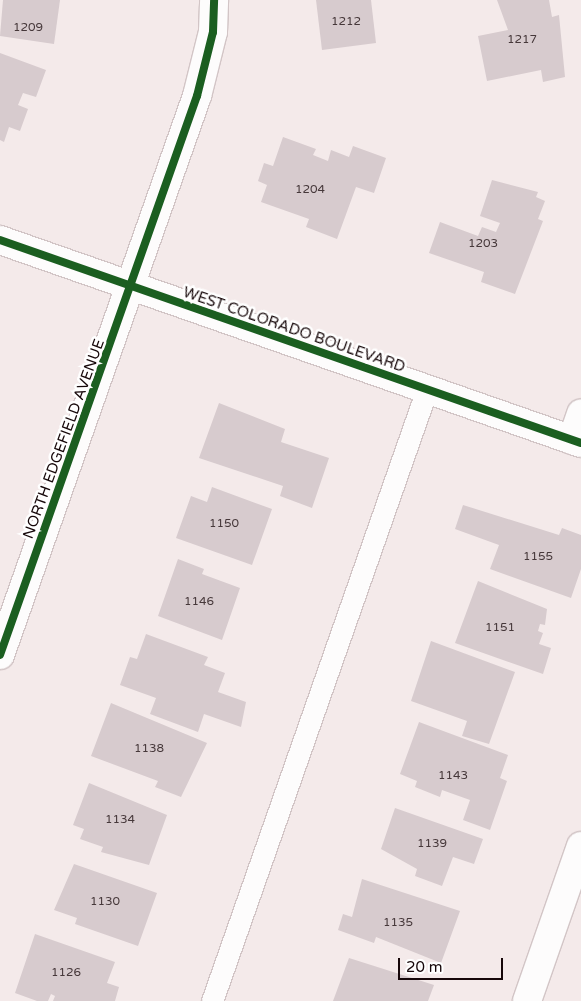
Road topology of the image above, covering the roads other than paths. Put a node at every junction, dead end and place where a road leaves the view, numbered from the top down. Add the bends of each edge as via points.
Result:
1 (214, 0) edge
2 (0, 240) edge
3 (133, 288) junction
4 (426, 392) junction
5 (581, 414) edge
6 (577, 442) edge
7 (0, 655) edge
8 (581, 846) edge
9 (212, 1001) edge
10 (527, 1001) edge

1 - 3 street, NORTH EDGEFIELD AVENUE via 213,32 197,96
2 - 3 street, WEST COLORADO BOULEVARD
3 - 4 street, WEST COLORADO BOULEVARD
3 - 7 street, NORTH EDGEFIELD AVENUE
4 - 6 street, WEST COLORADO BOULEVARD
4 - 9 lane
5 - 6 street
8 - 10 street

